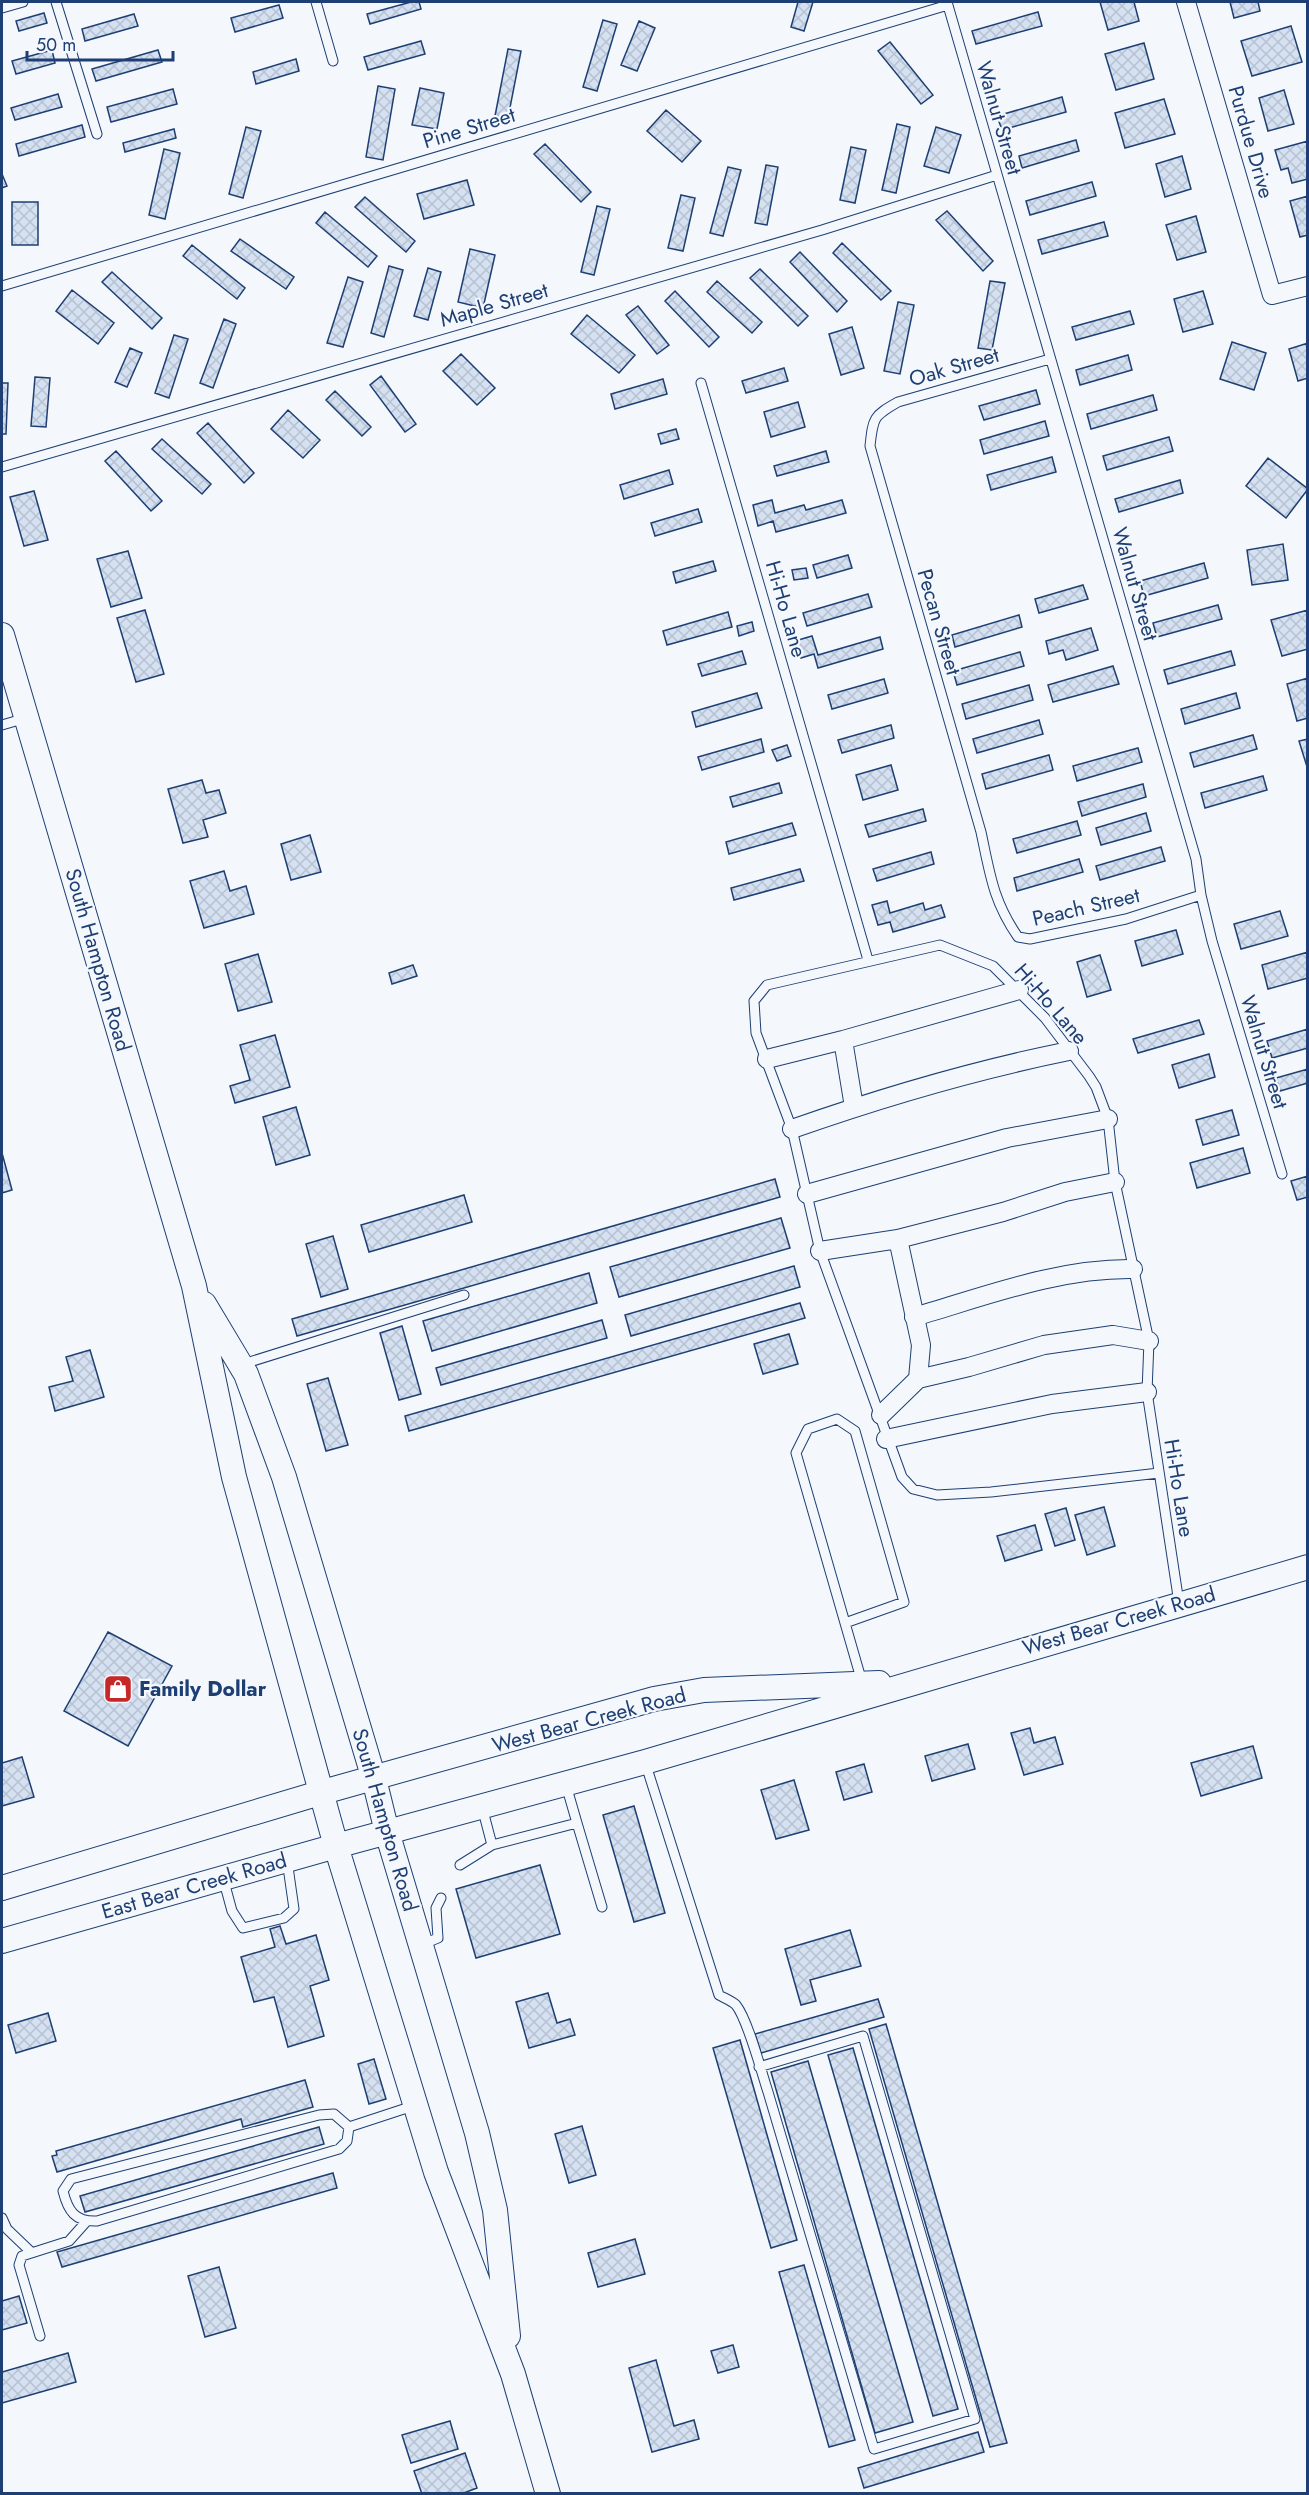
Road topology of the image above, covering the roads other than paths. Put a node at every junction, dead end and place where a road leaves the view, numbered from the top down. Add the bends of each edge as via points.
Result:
1 (23, 2) edge
2 (56, 2) edge
3 (316, 2) edge
4 (1186, 2) edge
5 (947, 3) edge
6 (2, 8) edge
7 (333, 61) dead end
8 (97, 134) dead end
9 (997, 175) junction
10 (2, 286) edge
11 (1308, 286) edge
12 (1050, 359) junction
13 (701, 383) dead end
14 (872, 421) joint
15 (2, 467) edge
16 (2, 635) edge
17 (26, 718) junction
18 (2, 725) edge
19 (981, 832) joint
20 (1201, 895) junction
21 (868, 960) junction
22 (1019, 990) junction
23 (843, 1040) junction
24 (1069, 1051) junction
25 (767, 1059) junction
26 (854, 1107) junction
27 (1108, 1119) junction
28 (792, 1129) junction
29 (1282, 1174) dead end
30 (1115, 1182) junction
31 (807, 1194) junction
32 (898, 1239) junction
33 (820, 1251) junction
34 (1133, 1269) junction
35 (194, 1286) junction
36 (464, 1295) dead end
37 (914, 1317) junction
38 (1149, 1341) junction
39 (240, 1365) junction
40 (918, 1378) junction
41 (1147, 1392) junction
42 (881, 1415) junction
43 (886, 1439) junction
44 (1159, 1473) junction
45 (1308, 1567) edge
46 (1179, 1604) junction
47 (845, 1623) junction
48 (932, 1677) junction
49 (862, 1684) junction
50 (645, 1762) junction
51 (374, 1779) junction
52 (566, 1784) junction
53 (322, 1792) junction
54 (482, 1807) junction
55 (577, 1823) junction
56 (387, 1832) junction
57 (492, 1845) junction
58 (336, 1846) junction
59 (287, 1860) junction
60 (460, 1865) dead end
61 (223, 1878) junction
62 (2, 1888) edge
63 (441, 1898) dead end
64 (602, 1907) dead end
65 (2, 1941) edge
66 (421, 1945) junction
67 (759, 2067) junction
68 (416, 2105) junction
69 (349, 2127) junction
70 (2, 2218) edge
71 (86, 2222) junction
72 (31, 2252) junction
73 (40, 2336) dead end
74 (513, 2374) junction
75 (548, 2493) edge

1 - 6 lane
2 - 8 lane
3 - 7 lane
4 - 11 street, Purdue Drive via 1272,295
5 - 9 lane, Walnut Street
5 - 10 lane, Pine Street
9 - 12 lane, Walnut Street
9 - 15 lane, Maple Street via 822,230
12 - 14 lane, Oak Street via 898,402
12 - 20 lane, Walnut Street via 1196,859
13 - 21 lane, Hi-Ho Lane
14 - 19 lane, Pecan Street via 870,446
16 - 17 main road, South Hampton Road
17 - 18 lane
17 - 35 main road, South Hampton Road
19 - 20 lane, Peach Street via 995,896 1018,937 1030,939 1126,919
20 - 29 lane, Walnut Street
21 - 22 lane, Hi-Ho Lane via 940,945 993,966
21 - 25 lane via 767,985 754,1001 756,1033
22 - 23 street
22 - 24 lane, Hi-Ho Lane
23 - 25 street
23 - 26 street
24 - 26 street via 1001,1065
24 - 27 lane, Hi-Ho Lane via 1096,1087
25 - 28 lane
26 - 28 street
27 - 30 lane, Hi-Ho Lane
27 - 31 street via 1007,1137
28 - 31 lane
30 - 32 street via 1065,1192
30 - 34 lane, Hi-Ho Lane
31 - 33 lane
32 - 33 street
32 - 37 street
33 - 42 lane
34 - 37 street via 1102,1269 1046,1279
34 - 38 lane, Hi-Ho Lane
35 - 39 main road, South Hampton Road
35 - 53 main road, South Hampton Road via 234,1478
36 - 39 lane
37 - 40 street via 921,1345
38 - 40 street via 1113,1335 1044,1345
38 - 41 lane, Hi-Ho Lane
39 - 51 main road, South Hampton Road via 284,1477
40 - 42 street
41 - 43 street via 1052,1404
41 - 44 lane, Hi-Ho Lane
42 - 43 lane
43 - 44 lane via 902,1477 913,1489 937,1495
44 - 46 lane, Hi-Ho Lane
45 - 46 main road, West Bear Creek Road
46 - 48 main road, West Bear Creek Road
47 - 47 lane via 796,1452 808,1430 837,1419 855,1431 904,1602
47 - 49 lane
48 - 49 main road, West Bear Creek Road
48 - 50 main road, West Bear Creek Road
49 - 51 main road, West Bear Creek Road via 704,1690 654,1699
50 - 52 main road, West Bear Creek Road
50 - 67 lane via 719,1995 735,2005
51 - 53 main road, West Bear Creek Road
51 - 56 main road, South Hampton Road
52 - 54 main road, West Bear Creek Road
52 - 55 lane
53 - 58 main road, South Hampton Road
53 - 62 main road
54 - 56 main road, West Bear Creek Road
54 - 57 lane
55 - 57 lane
55 - 64 lane
56 - 58 main road, East Bear Creek Road
56 - 66 main road, South Hampton Road
57 - 60 lane
58 - 59 main road, East Bear Creek Road
58 - 68 main road, South Hampton Road
59 - 61 main road, East Bear Creek Road
59 - 61 lane via 294,1909 284,1918 243,1928 232,1911
61 - 65 main road, East Bear Creek Road
63 - 66 lane via 436,1908 438,1938
66 - 74 main road, South Hampton Road via 477,2133 495,2210
67 - 67 lane via 874,2449 975,2420 863,2036
68 - 69 lane
68 - 74 main road, South Hampton Road via 436,2172
69 - 71 lane via 346,2141 339,2149 97,2222
69 - 71 lane via 334,2114 319,2115 71,2179 63,2191 68,2208
70 - 72 lane via 7,2229
71 - 72 lane via 69,2241
72 - 73 lane via 22,2256 19,2265
74 - 75 main road, South Hampton Road

